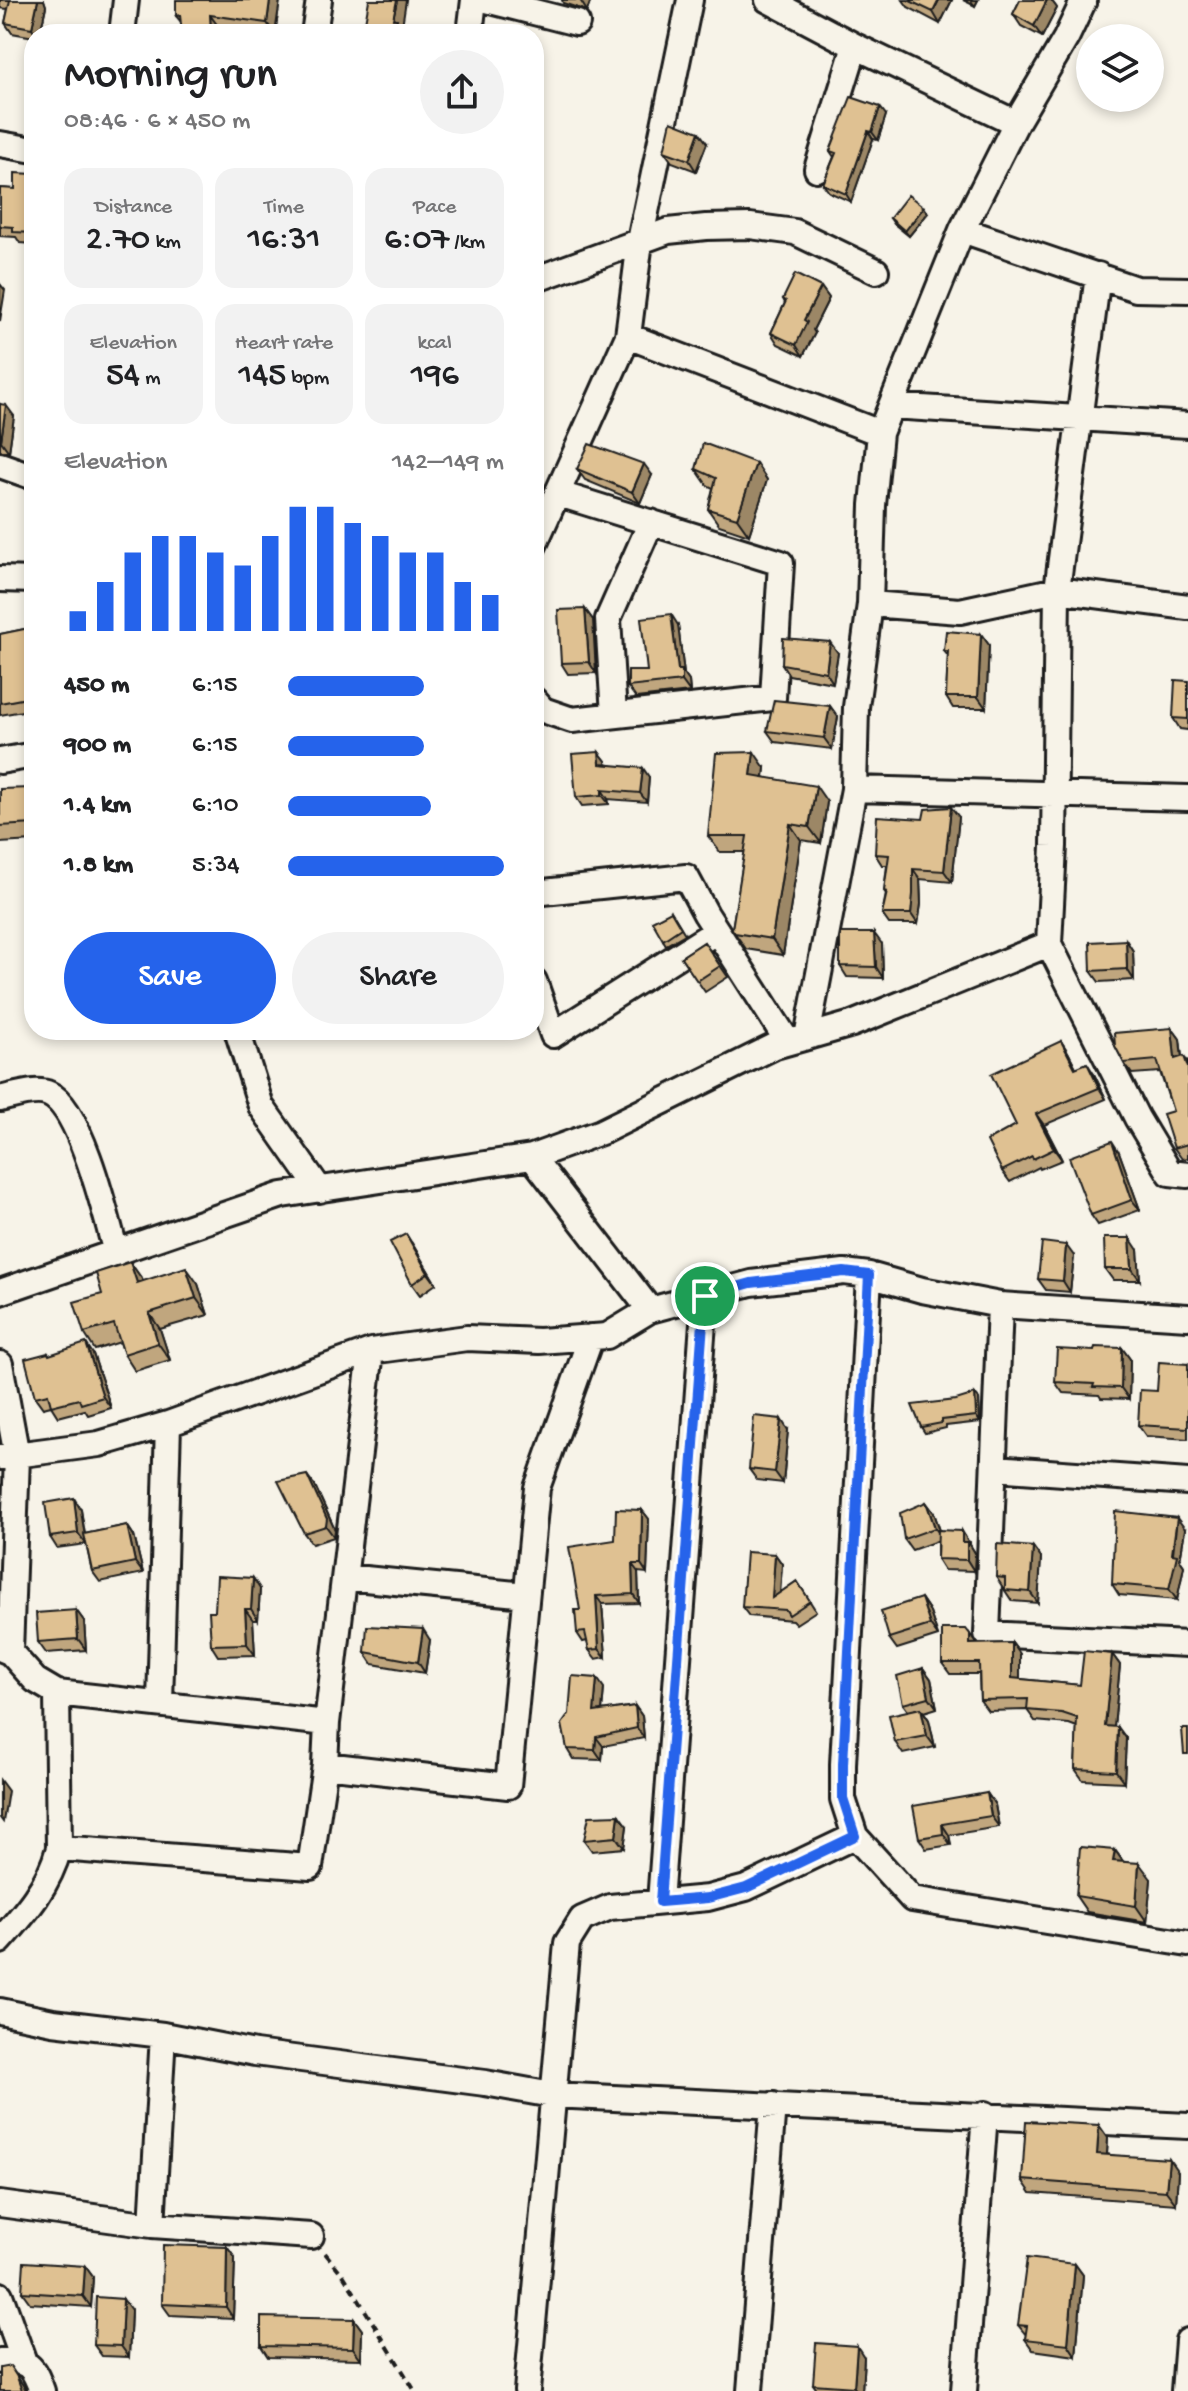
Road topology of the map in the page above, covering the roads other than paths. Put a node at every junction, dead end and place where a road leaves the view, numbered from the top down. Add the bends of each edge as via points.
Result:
1 (126, 0) edge
2 (319, 0) edge
3 (474, 0) edge
4 (487, 0) edge
5 (690, 0) edge
6 (768, 0) edge
7 (1084, 0) edge
8 (577, 23) dead end
9 (123, 24) edge
10 (315, 24) edge
11 (471, 24) edge
12 (855, 46) junction
13 (1016, 123) junction
14 (0, 144) edge
15 (24, 148) edge
16 (817, 169) dead end
17 (962, 230) junction
18 (640, 241) junction
19 (876, 271) dead end
20 (1098, 275) junction
21 (544, 276) edge
22 (1188, 290) edge
23 (628, 336) junction
24 (891, 406) junction
25 (1080, 417) junction
26 (1188, 425) edge
27 (880, 433) junction
28 (0, 465) edge
29 (24, 473) edge
30 (559, 494) junction
31 (651, 522) junction
32 (544, 525) edge
33 (0, 579) edge
34 (24, 580) edge
35 (1057, 590) junction
36 (870, 604) junction
37 (1188, 607) edge
38 (544, 710) edge
39 (614, 715) junction
40 (24, 757) edge
41 (0, 761) edge
42 (854, 789) junction
43 (1054, 793) junction
44 (1188, 798) edge
45 (544, 892) edge
46 (717, 931) junction
47 (1049, 944) junction
48 (544, 1009) edge
49 (240, 1040) edge
50 (798, 1040) junction
51 (0, 1099) edge
52 (532, 1157) junction
53 (1188, 1175) edge
54 (320, 1190) junction
55 (116, 1253) junction
56 (869, 1275) junction
57 (0, 1292) edge
58 (705, 1296) junction
59 (1000, 1305) junction
60 (650, 1310) junction
61 (1188, 1317) edge
62 (591, 1337) junction
63 (371, 1351) junction
64 (0, 1364) edge
65 (168, 1424) junction
66 (9, 1456) edge
67 (994, 1468) junction
68 (1188, 1482) edge
69 (345, 1577) junction
70 (526, 1595) junction
71 (1188, 1644) edge
72 (5, 1650) edge
73 (57, 1693) junction
74 (160, 1703) junction
75 (327, 1723) junction
76 (325, 1765) junction
77 (855, 1836) junction
78 (59, 1848) junction
79 (660, 1902) junction
80 (0, 1941) edge
81 (1188, 1944) edge
82 (0, 2011) edge
83 (163, 2035) junction
84 (552, 2095) junction
85 (773, 2105) junction
86 (985, 2114) junction
87 (1188, 2126) edge
88 (0, 2204) edge
89 (152, 2225) junction
90 (311, 2236) road end
91 (0, 2295) edge
92 (1188, 2341) edge
93 (12, 2361) edge
94 (42, 2391) edge
95 (527, 2391) edge
96 (750, 2391) edge
97 (964, 2391) edge
98 (1184, 2391) edge

1 - 9 street
2 - 10 street
3 - 11 street
4 - 8 street
5 - 18 street
6 - 12 street
7 - 13 street
12 - 13 street
12 - 16 street
13 - 17 street
14 - 15 street
17 - 20 street
17 - 24 street
18 - 19 street via 668,231 750,226 795,232
18 - 21 street
18 - 23 street
20 - 22 street via 1136,289
20 - 25 street
23 - 27 street
23 - 30 street
24 - 25 street
24 - 27 street
25 - 26 street
25 - 35 street
27 - 36 street
28 - 29 street
30 - 31 street
30 - 32 street
31 - 39 street via 608,619
31 - 39 street via 781,563 773,698
33 - 34 street
35 - 36 street via 960,611
35 - 37 street
35 - 43 street
36 - 42 street via 856,707
38 - 39 street via 572,720
40 - 41 street
42 - 43 street
42 - 50 street
43 - 44 street
43 - 47 street
45 - 46 street via 686,877
46 - 48 street via 553,1035
46 - 50 street
47 - 50 street via 852,1024
47 - 53 street via 1170,1173
49 - 54 street via 261,1106
50 - 52 street via 775,1046 601,1132
51 - 55 street via 48,1093 62,1104 101,1195
52 - 54 street
52 - 60 street
54 - 55 street via 282,1195
55 - 57 street
56 - 58 street via 844,1272 751,1283
56 - 59 street
56 - 77 street via 843,1764 843,1799
58 - 60 street
58 - 79 street
59 - 61 street
59 - 67 street
60 - 62 street via 607,1336
62 - 63 street via 467,1338
62 - 70 street via 537,1488
63 - 65 street
63 - 69 street
64 - 66 street
65 - 66 street via 99,1444
65 - 74 street
66 - 72 street
67 - 68 street
67 - 71 street via 987,1634
69 - 70 street
69 - 75 street
70 - 76 street via 508,1786
72 - 73 street via 35,1680
73 - 74 street
73 - 78 street
74 - 75 street
75 - 76 street
76 - 78 street via 310,1867
77 - 79 street via 746,1888
77 - 81 street via 912,1899
78 - 80 street via 54,1870 37,1898
79 - 84 street via 610,1907 582,1919 567,1943
82 - 83 street
83 - 84 street
83 - 89 street
84 - 85 street
84 - 95 street
85 - 86 street
85 - 96 street
86 - 87 street
86 - 97 street
88 - 89 street
89 - 90 street
91 - 93 street
92 - 98 street
93 - 94 street via 34,2370

